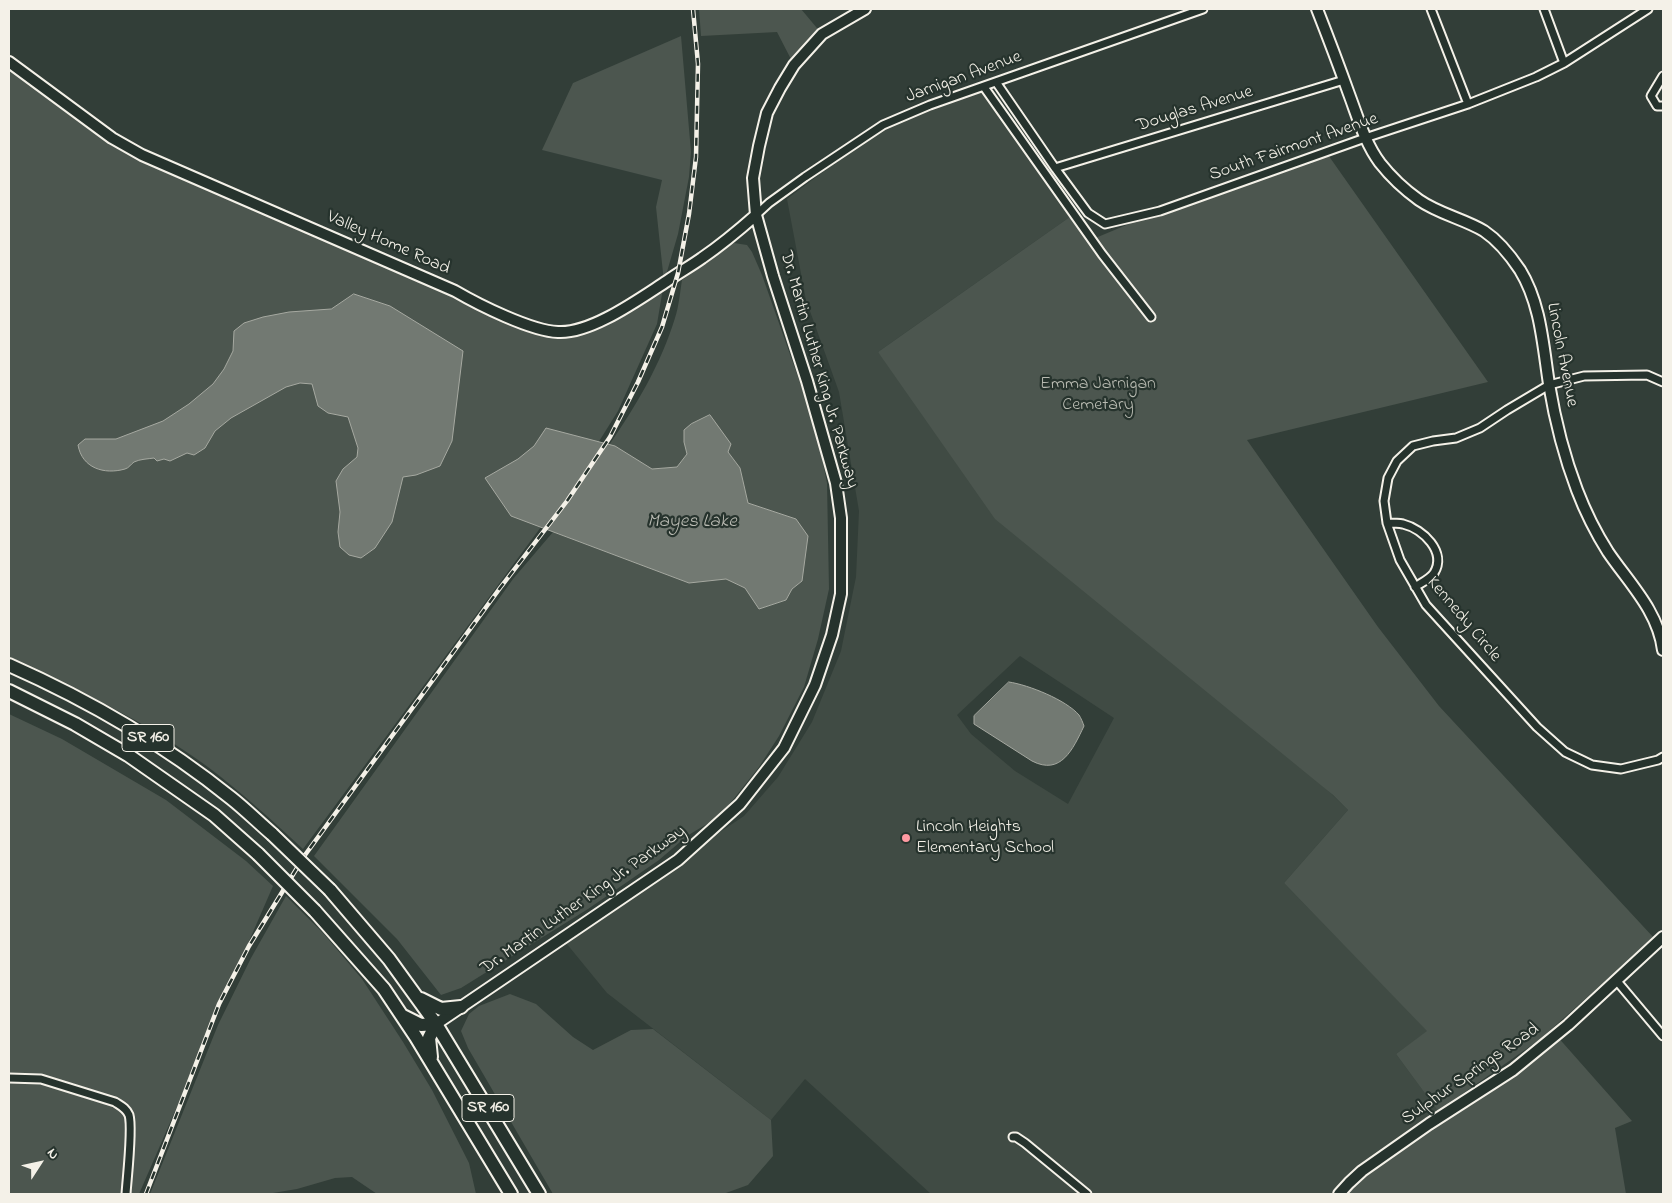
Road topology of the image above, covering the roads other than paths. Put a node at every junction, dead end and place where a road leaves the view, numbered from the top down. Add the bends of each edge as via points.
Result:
1 (865, 9) edge
2 (1203, 9) edge
3 (1317, 9) edge
4 (1430, 9) edge
5 (1544, 9) edge
6 (1648, 9) edge
7 (9, 62) edge
8 (1564, 63) junction
9 (1663, 76) edge
10 (1344, 80) junction
11 (996, 82) junction
12 (984, 87) junction
13 (1468, 104) junction
14 (1663, 106) edge
15 (1365, 138) junction
16 (1055, 168) junction
17 (756, 215) junction
18 (1151, 317) dead end
19 (1663, 382) edge
20 (1550, 385) junction
21 (1387, 523) junction
22 (1415, 587) junction
23 (1663, 650) edge
24 (9, 665) edge
25 (9, 691) edge
26 (1663, 757) edge
27 (1663, 937) edge
28 (1616, 980) junction
29 (416, 996) junction
30 (460, 1007) junction
31 (401, 1014) junction
32 (436, 1024) junction
33 (1663, 1036) edge
34 (431, 1061) junction
35 (9, 1078) edge
36 (1012, 1137) dead end
37 (126, 1194) edge
38 (511, 1194) edge
39 (539, 1194) edge
40 (1087, 1194) edge
41 (1339, 1194) edge

1 - 17 street, Dr. Martin Luther King Jr. Parkway via 822,34 794,65 780,88 767,113 759,146 754,178
2 - 11 street, Jarnigan Avenue
3 - 10 street, Lincoln Avenue
4 - 13 street
5 - 8 street
6 - 8 street, South Fairmont Avenue
7 - 17 street, Valley Home Road via 112,138 142,155 476,303 550,332 586,328 622,310 702,258
8 - 13 street, South Fairmont Avenue
9 - 14 street via 1651,96 1657,106
10 - 15 street, Lincoln Avenue
10 - 16 street, Douglas Avenue
11 - 12 street, Jarnigan Avenue
11 - 16 street, South Fairmont Avenue
12 - 17 street, Jarnigan Avenue via 930,105 883,126 805,177
12 - 18 street
13 - 15 street, South Fairmont Avenue
15 - 16 street, South Fairmont Avenue via 1160,211 1105,224 1088,213
15 - 20 street, Lincoln Avenue via 1380,163 1420,201 1483,231 1502,245 1521,272 1532,296 1540,322
17 - 30 street, Dr. Martin Luther King Jr. Parkway via 836,483 841,518 841,594 832,635 815,685 784,748 740,804 678,860
19 - 20 street, Kennedy Circle via 1647,375 1584,376
20 - 21 street, Kennedy Circle via 1480,428 1456,438 1413,446 1397,461 1388,478 1384,501
20 - 23 street, Lincoln Avenue via 1565,455 1577,492 1607,550 1654,618
21 - 22 street, Kennedy Circle via 1400,560
21 - 22 street via 1403,524 1422,533 1438,555 1439,563 1432,575
22 - 26 street, Kennedy Circle via 1426,605 1490,677 1565,752 1592,765 1621,769
24 - 29 highway, SR 160, bridge via 93,706 147,738 232,799 330,890
25 - 31 highway, SR 160, bridge via 128,755 214,815 315,911 379,983
27 - 28 street, Sulphur Springs Road
28 - 33 street
28 - 41 street, Sulphur Springs Road via 1563,1030 1513,1070 1362,1171
29 - 30 highway via 441,1009
29 - 32 highway, SR 160
30 - 32 street, Dr. Martin Luther King Jr. Parkway
31 - 32 highway via 421,1025
31 - 34 highway, SR 160
32 - 34 highway via 429,1038
32 - 39 highway, SR 160
34 - 38 highway, SR 160
35 - 37 street via 41,1078 125,1108 130,1117
36 - 40 street via 1025,1142

